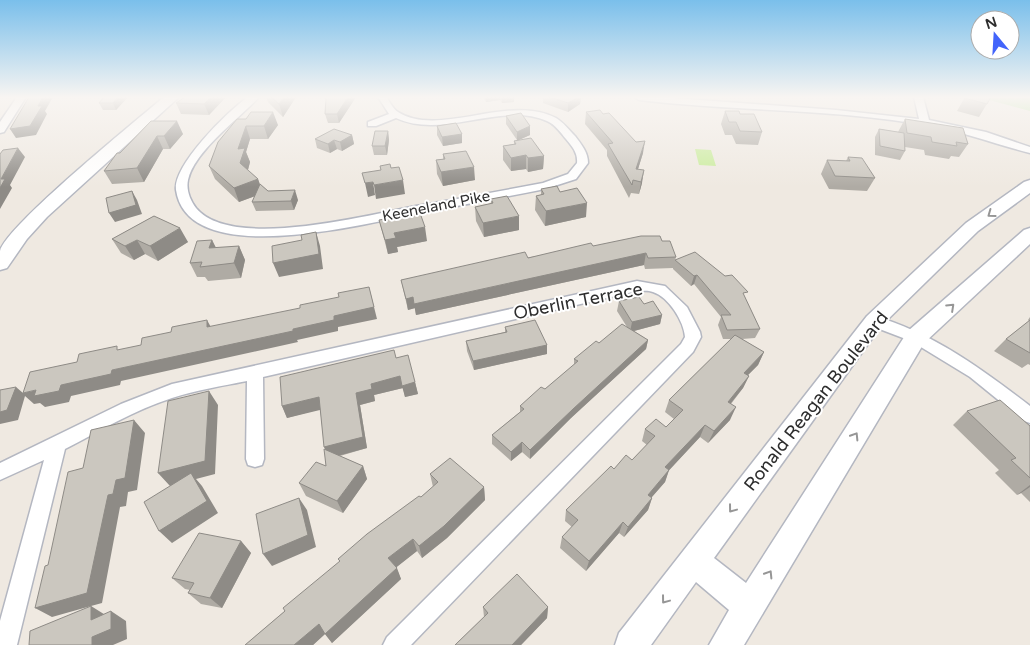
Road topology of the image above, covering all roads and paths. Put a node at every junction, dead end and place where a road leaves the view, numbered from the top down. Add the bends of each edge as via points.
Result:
1 (138, 127) edge
2 (223, 127) edge
3 (562, 127) edge
4 (956, 127) edge
5 (1030, 150) edge
6 (1030, 185) edge
7 (1030, 234) edge
8 (0, 264) edge
9 (874, 321) junction
10 (916, 337) junction
11 (255, 373) junction
12 (1030, 416) edge
13 (57, 444) junction
14 (255, 459) dead end
15 (0, 472) edge
16 (694, 560) junction
17 (749, 606) junction
18 (6, 645) edge
19 (395, 645) edge
20 (631, 645) edge
21 (725, 645) edge

1 - 8 main road via 41,214 20,235
2 - 3 street, Keeneland Pike via 182,178 182,193 189,208 202,220 224,228 281,233 545,186 566,179 584,162 583,155
4 - 5 street
6 -> 9 main road, Ronald Reagan Boulevard via 972,228
10 -> 7 main road
9 - 10 street
9 -> 16 main road, Ronald Reagan Boulevard
10 - 12 street via 976,373
17 -> 10 main road
11 - 13 street, Oberlin Terrace via 172,391 140,402
11 - 14 street
11 - 19 street, Oberlin Terrace via 637,286 649,286 670,296 690,324 693,337 687,348
13 - 15 street, Oberlin Terrace
13 - 18 street
16 - 17 main road
16 -> 20 main road, Ronald Reagan Boulevard
17 - 21 main road

